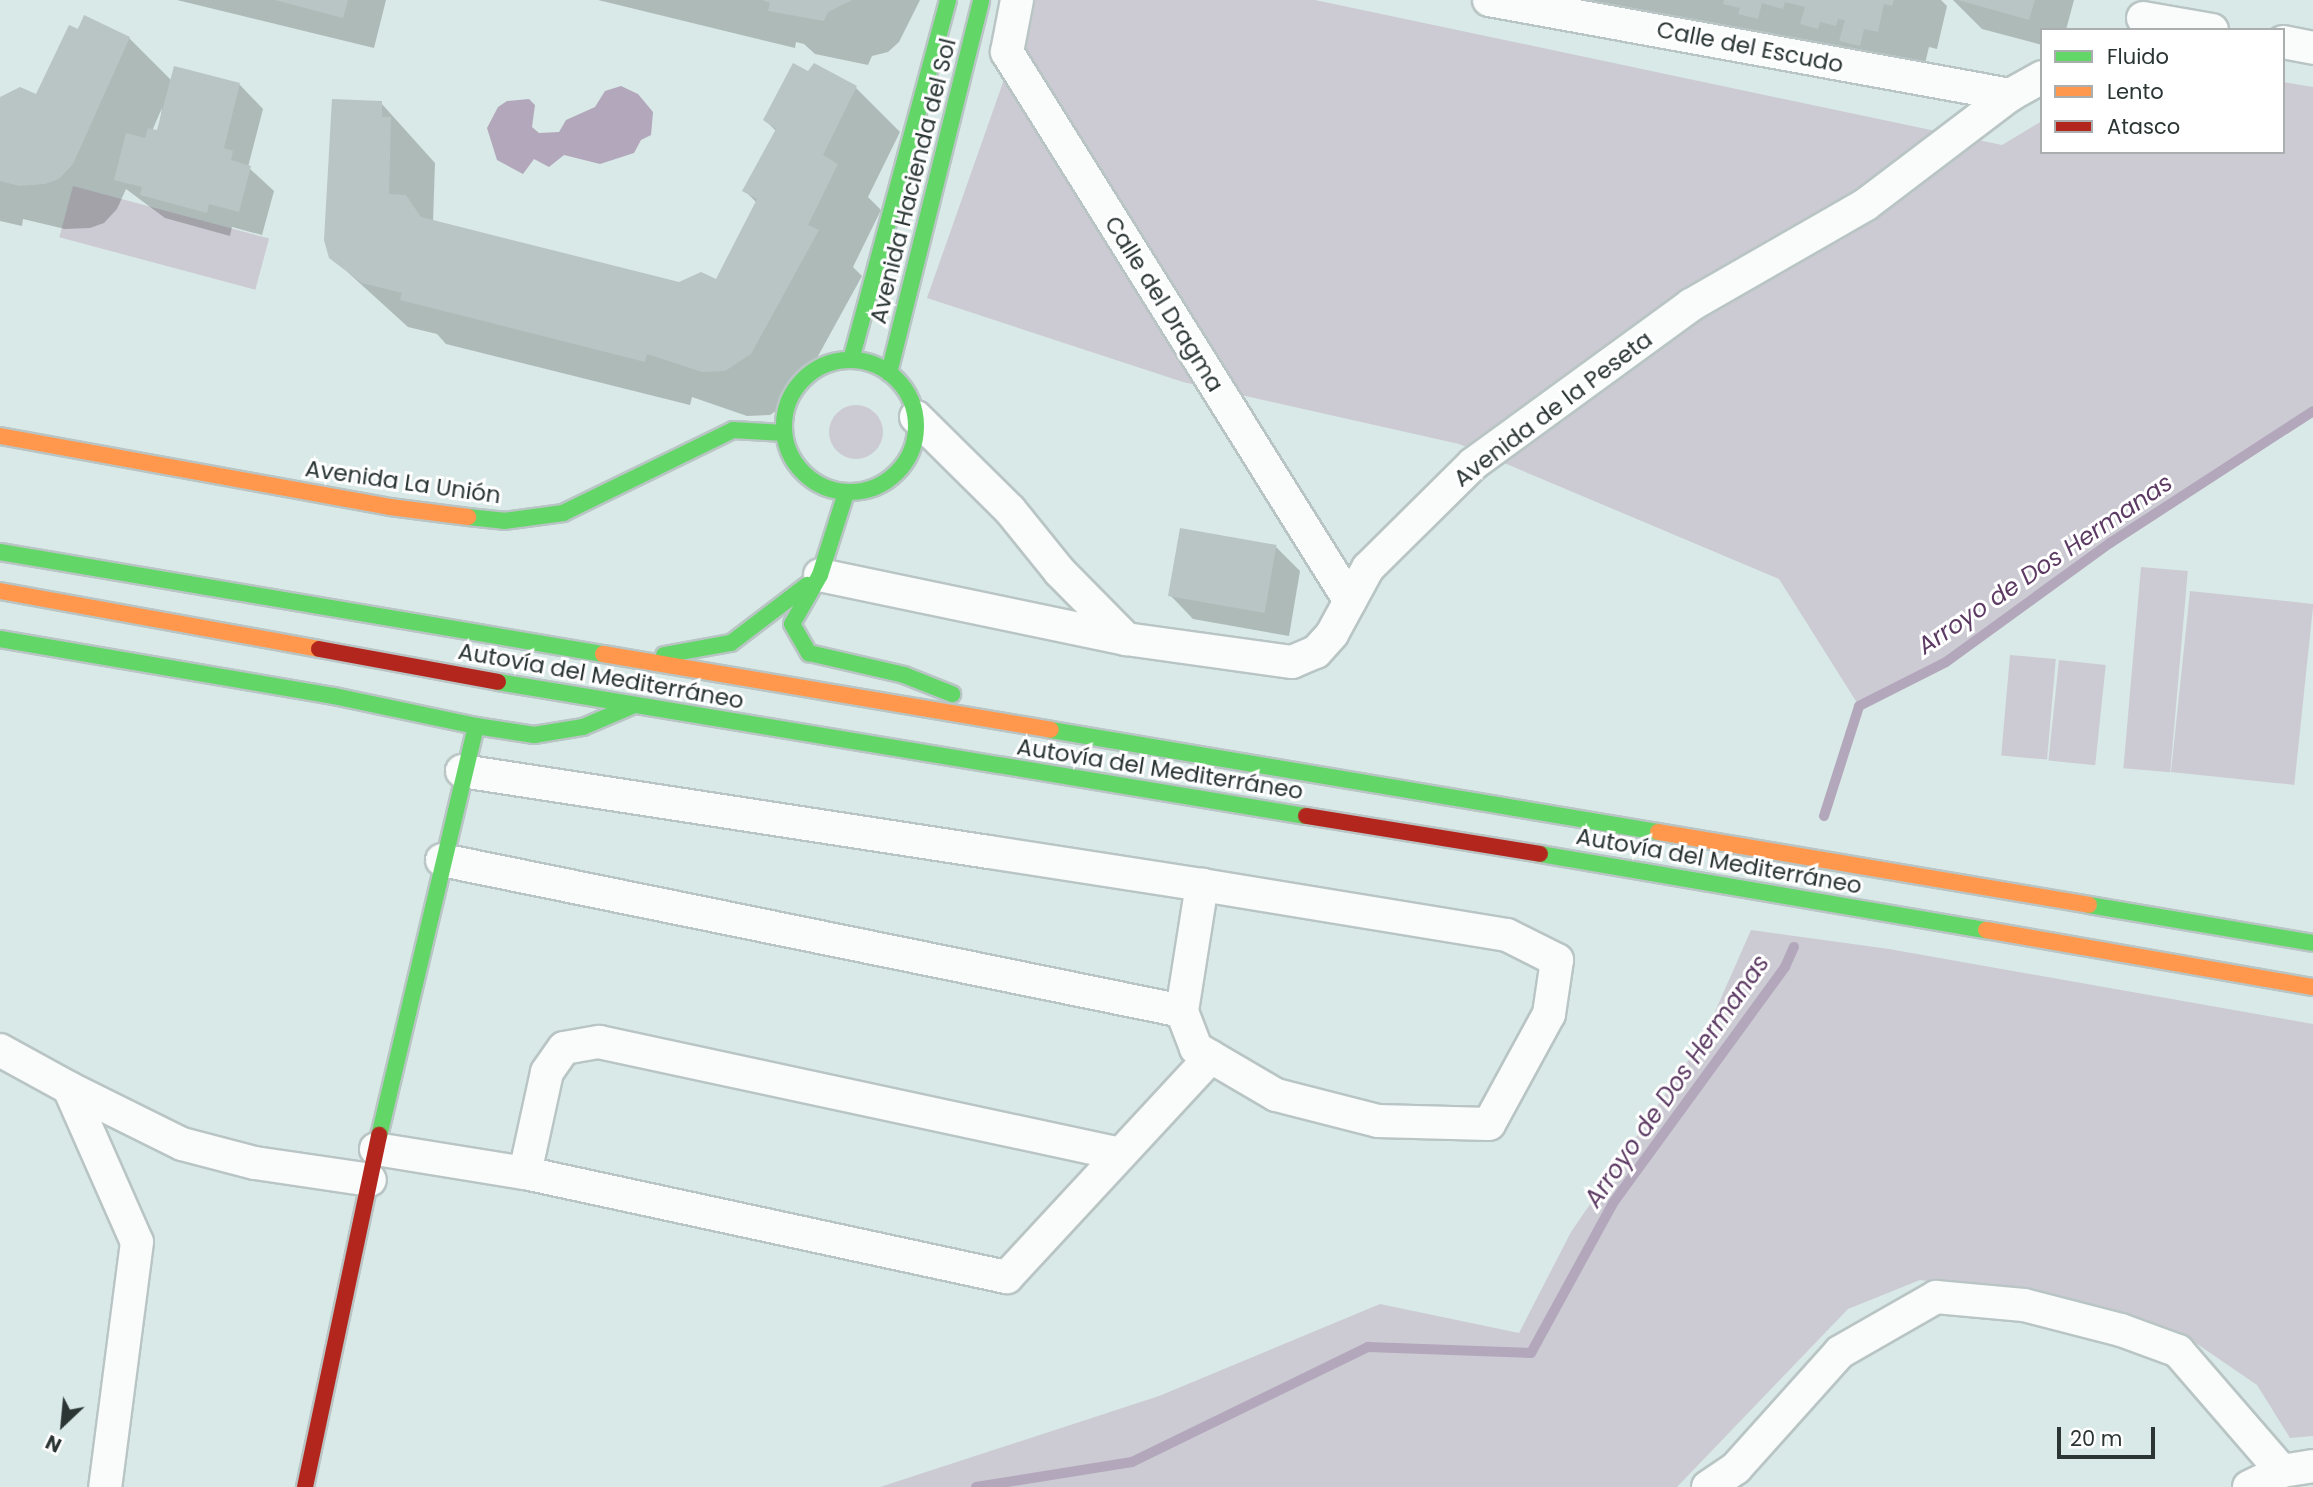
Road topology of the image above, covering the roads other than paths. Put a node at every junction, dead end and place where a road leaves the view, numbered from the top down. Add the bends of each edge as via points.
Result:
1 (948, 0) edge
2 (981, 0) edge
3 (1017, 0) edge
4 (1489, 0) edge
5 (2141, 16) edge
6 (2202, 28) edge
7 (2285, 42) edge
8 (2313, 48) edge
9 (2040, 78) edge
10 (2010, 96) junction
11 (850, 360) junction
12 (889, 373) junction
13 (916, 417) junction
14 (784, 433) junction
15 (0, 436) edge
16 (846, 493) junction
17 (0, 552) edge
18 (820, 575) junction
19 (0, 591) edge
20 (1350, 601) junction
21 (0, 639) edge
22 (1126, 639) junction
23 (618, 658) junction
24 (632, 706) junction
25 (1022, 721) junction
26 (476, 726) junction
27 (462, 771) junction
28 (442, 860) junction
29 (1202, 885) junction
30 (2313, 943) edge
31 (2313, 987) edge
32 (1182, 1012) junction
33 (0, 1050) edge
34 (1211, 1057) junction
35 (69, 1088) junction
36 (376, 1149) junction
37 (1120, 1154) junction
38 (524, 1173) junction
39 (370, 1180) junction
40 (2313, 1466) edge
41 (2281, 1471) junction
42 (105, 1487) edge
43 (305, 1487) edge
44 (1708, 1487) edge
45 (2249, 1487) edge

1 - 11 main road, Avenida Hacienda del Sol
2 - 12 main road, Avenida Hacienda del Sol
3 - 20 street, Calle del Dragma via 1007,52
4 - 10 street, Calle del Escudo
5 - 6 street
7 - 8 street
9 - 10 street, Avenida de la Peseta
10 - 20 street, Avenida de la Peseta via 1865,205 1690,305 1472,464 1368,568
11 - 12 main road
11 - 14 main road via 832,362 801,382 790,397
12 - 13 main road via 902,385
13 - 16 main road via 910,455 899,471 866,491
13 - 22 street via 1010,510 1060,572
14 - 15 main road, Avenida La Unión via 733,430 563,513 504,521 390,507
14 - 16 main road via 797,467 827,489
16 - 18 main road
17 - 23 main road, Autovía del Mediterráneo
18 - 22 street, Avenida de la Peseta
18 - 23 main road via 731,643 677,654
18 - 25 main road via 792,624 808,653 904,676
19 - 24 main road, Autovía del Mediterráneo
20 - 22 street, Avenida de la Peseta via 1316,652 1293,662
21 - 26 main road via 334,696
23 - 25 main road, Autovía del Mediterráneo
24 - 26 main road via 583,726 534,735
24 - 31 main road, Autovía del Mediterráneo via 1722,884
25 - 30 main road, Autovía del Mediterráneo
26 - 27 main road
27 - 28 main road
27 - 29 street
28 - 32 street
28 - 36 main road
29 - 32 street
29 - 34 street via 1507,935 1557,960 1549,1014 1489,1124 1378,1121 1276,1095
32 - 34 street via 1196,1048
33 - 35 street
34 - 37 street
35 - 39 street via 182,1144 255,1163
35 - 42 street via 137,1242
36 - 38 street
36 - 39 main road
37 - 38 street via 1007,1277
37 - 38 street via 599,1042 564,1048 547,1072
39 - 43 main road
40 - 41 street
41 - 44 street via 2178,1351 2121,1329 2024,1305 1936,1297 1840,1352 1736,1468
41 - 45 street

